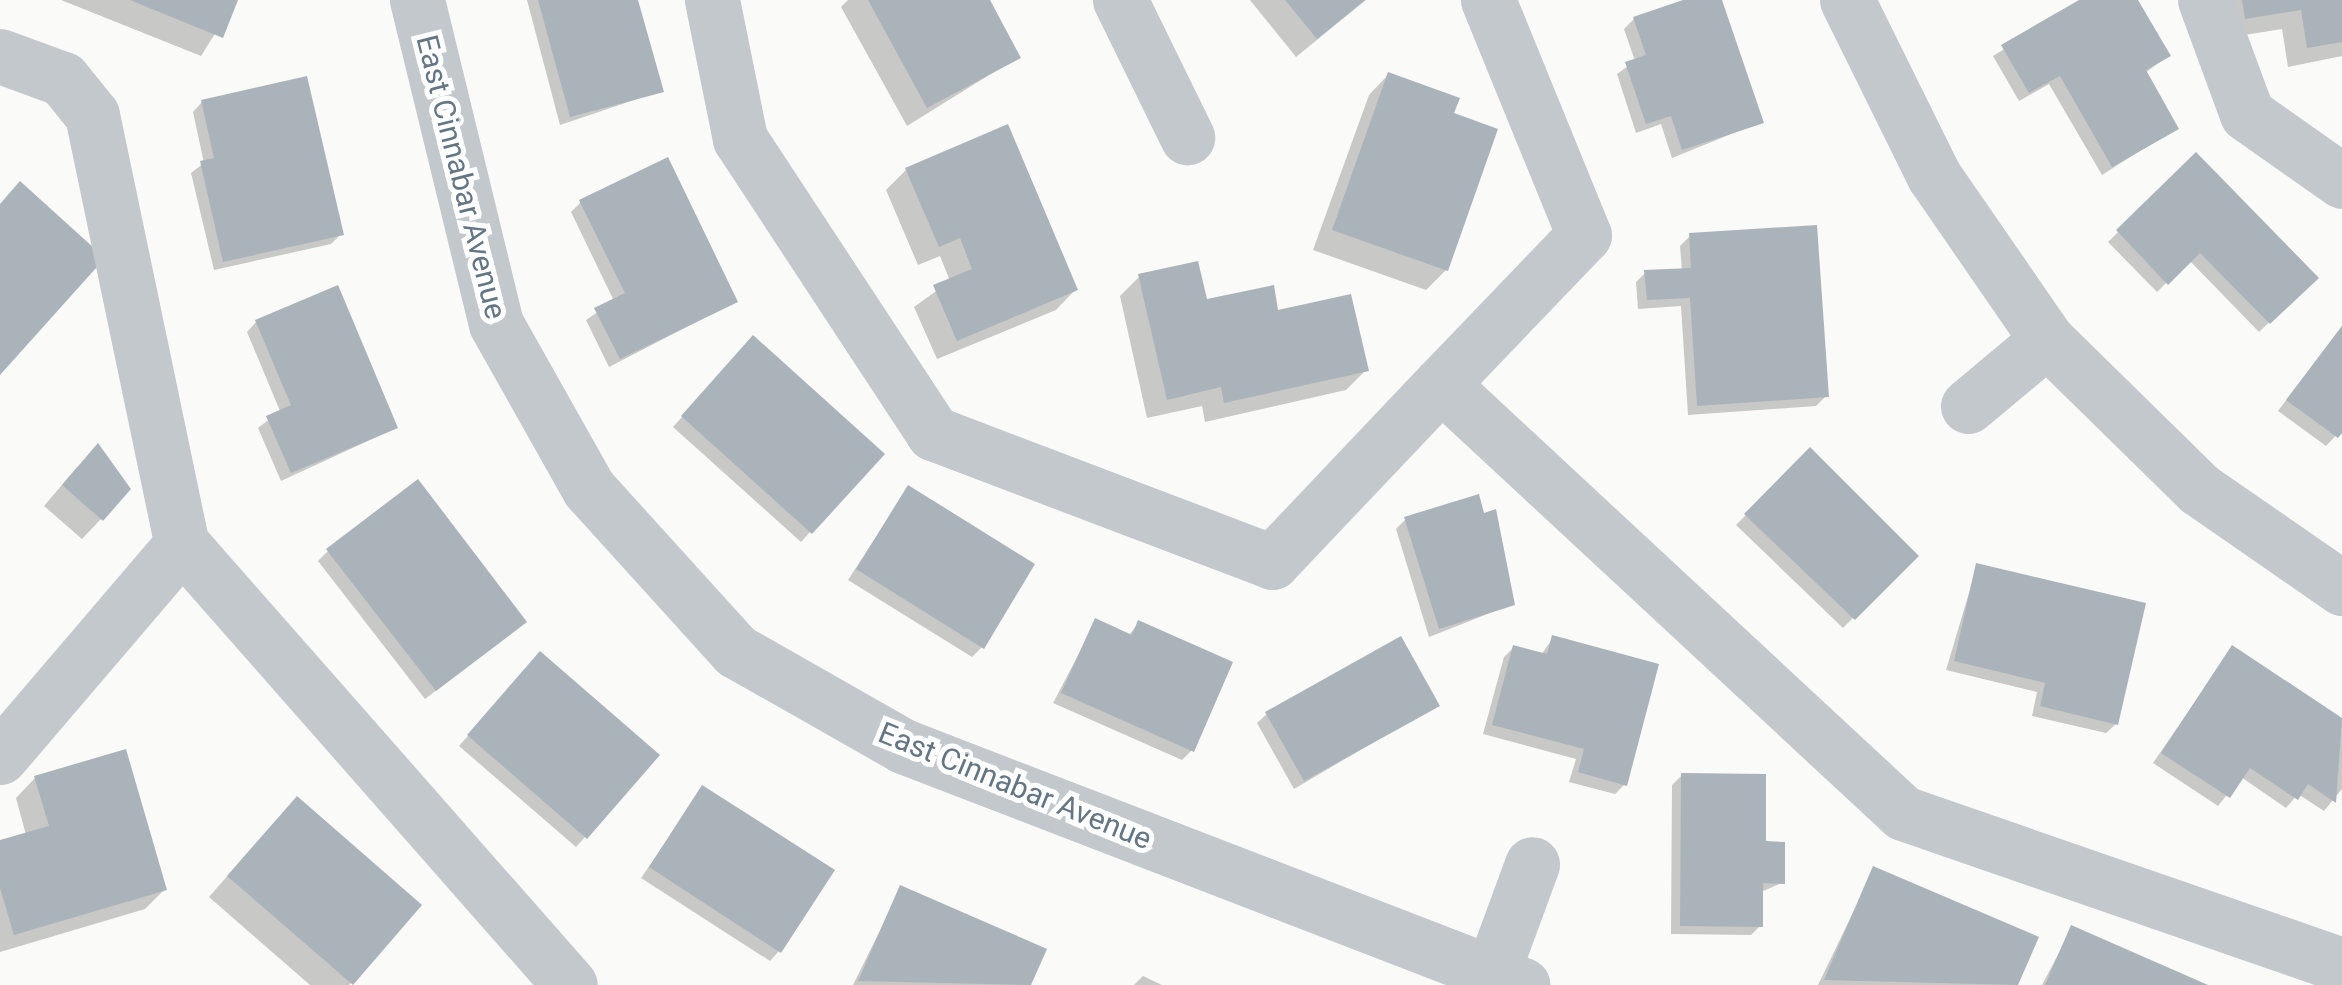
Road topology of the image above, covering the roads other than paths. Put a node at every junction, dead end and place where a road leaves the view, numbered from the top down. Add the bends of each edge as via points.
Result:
1 (417, 0) edge
2 (712, 0) edge
3 (1120, 0) edge
4 (1488, 0) edge
5 (1847, 0) edge
6 (2204, 0) edge
7 (0, 56) edge
8 (1187, 138) dead end
9 (2342, 181) edge
10 (2048, 340) junction
11 (1441, 384) junction
12 (1968, 406) dead end
13 (182, 544) junction
14 (2342, 588) edge
15 (0, 757) edge
16 (1532, 864) dead end
17 (2342, 965) edge
18 (1508, 979) edge
19 (570, 985) edge

1 - 18 street, East Cinnabar Avenue via 496,324 589,489 736,651 903,746
2 - 11 street via 740,139 934,433 1272,562
3 - 8 street
4 - 11 street via 1584,235
5 - 10 street via 1934,176
6 - 9 street via 2247,114
7 - 13 street via 64,79 92,115
10 - 12 street
10 - 14 street via 2199,490
11 - 17 street via 1903,813
13 - 15 street
13 - 19 street
16 - 18 street, East Cinnabar Avenue

